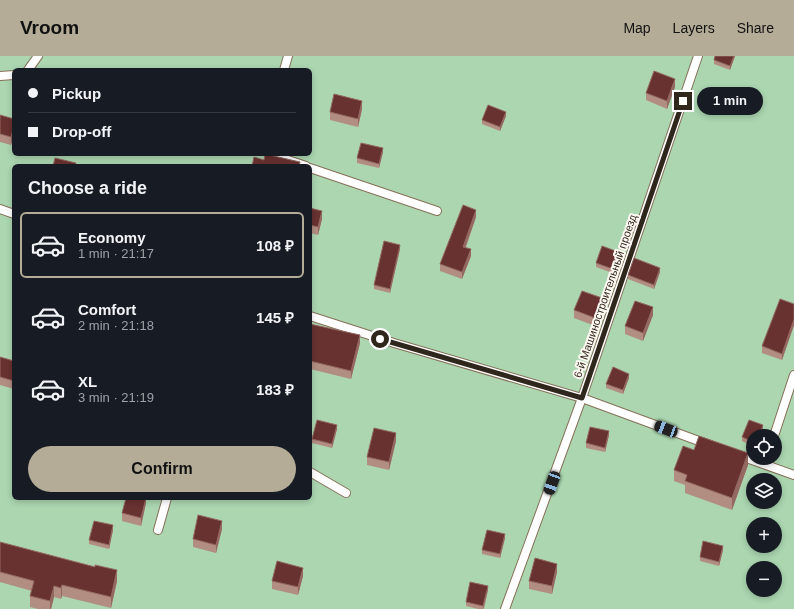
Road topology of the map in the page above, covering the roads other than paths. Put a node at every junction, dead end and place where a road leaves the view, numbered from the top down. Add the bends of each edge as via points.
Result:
1 (38, 56) edge
2 (288, 56) edge
3 (698, 56) edge
4 (29, 68) edge
5 (285, 68) edge
6 (12, 75) edge
7 (0, 76) edge
8 (276, 156) edge
9 (300, 164) edge
10 (312, 169) edge
11 (0, 209) edge
12 (437, 211) dead end
13 (12, 213) edge
14 (312, 317) edge
15 (794, 375) edge
16 (582, 398) junction
17 (776, 429) edge
18 (714, 446) edge
19 (728, 452) edge
20 (746, 456) edge
21 (774, 465) edge
22 (312, 473) edge
23 (794, 475) edge
24 (346, 493) dead end
25 (166, 500) edge
26 (158, 530) dead end
27 (505, 609) edge

1 - 4 lane
2 - 5 lane
3 - 16 lane, 6-й Машиностроительный проезд
6 - 7 lane
8 - 9 lane
10 - 12 lane
11 - 13 lane
14 - 16 lane via 394,344
15 - 17 lane
16 - 18 lane
16 - 27 lane, 6-й Машиностроительный проезд
19 - 20 lane
21 - 23 lane
22 - 24 lane
25 - 26 lane

